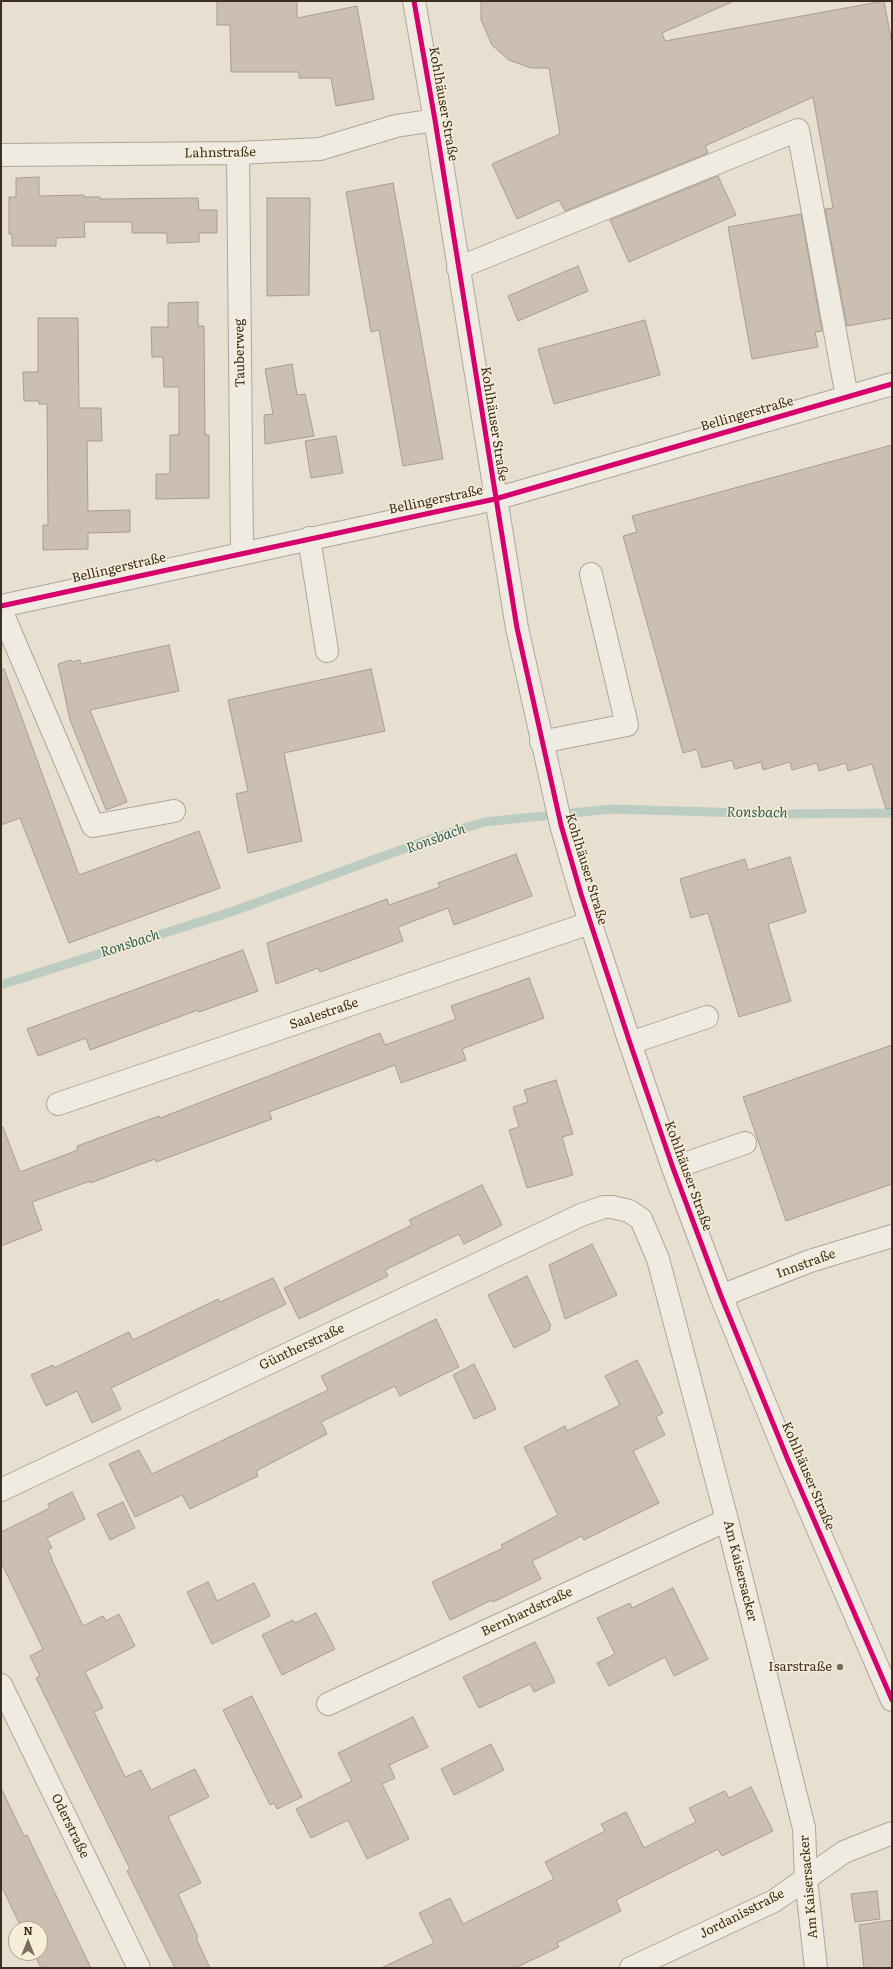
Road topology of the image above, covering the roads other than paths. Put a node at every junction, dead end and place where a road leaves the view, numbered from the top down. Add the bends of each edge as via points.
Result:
1 (414, 1) edge
2 (435, 120) junction
3 (238, 153) junction
4 (1, 155) edge
5 (458, 268) junction
6 (892, 384) edge
7 (847, 397) junction
8 (495, 499) junction
9 (309, 538) junction
10 (242, 552) junction
11 (591, 574) dead end
12 (1, 606) edge
13 (1, 610) edge
14 (327, 651) dead end
15 (541, 742) junction
16 (174, 811) dead end
17 (590, 923) junction
18 (707, 1017) dead end
19 (630, 1043) junction
20 (58, 1104) dead end
21 (745, 1143) dead end
22 (673, 1168) junction
23 (604, 1207) joint
24 (892, 1236) edge
25 (721, 1296) junction
26 (1, 1490) edge
27 (727, 1520) junction
28 (1, 1685) edge
29 (892, 1700) edge
30 (328, 1704) dead end
31 (892, 1833) edge
32 (806, 1879) junction
33 (139, 1968) edge
34 (631, 1968) edge
35 (816, 1968) edge

1 - 2 street, Kohlhäuser Straße
2 - 3 street, Lahnstraße via 396,126 320,149
2 - 5 street, Kohlhäuser Straße
3 - 4 street, Lahnstraße
3 - 10 street, Tauberweg
5 - 7 street via 798,130
5 - 8 street, Kohlhäuser Straße
6 - 7 street, Bellingerstraße
7 - 8 street, Bellingerstraße
8 - 9 street, Bellingerstraße
8 - 15 street, Kohlhäuser Straße via 517,628
9 - 10 street, Bellingerstraße
9 - 14 street
10 - 12 street, Bellingerstraße
11 - 15 street via 627,725
13 - 16 street via 93,826
15 - 17 street, Kohlhäuser Straße via 561,825
17 - 19 street, Kohlhäuser Straße
17 - 20 street, Saalestraße
18 - 19 street
19 - 22 street, Kohlhäuser Straße
21 - 22 street
22 - 25 street, Kohlhäuser Straße
23 - 26 street, Güntherstraße via 581,1215
23 - 27 street, Am Kaisersacker via 629,1211 641,1219 658,1259
24 - 25 street, Innstraße via 810,1261
25 - 29 street, Kohlhäuser Straße via 788,1460
27 - 30 street, Bernhardstraße
27 - 32 street, Am Kaisersacker via 804,1828
28 - 33 street, Oderstraße
31 - 32 street, Jordanisstraße via 844,1852
32 - 34 street, Jordanisstraße via 774,1901
32 - 35 street, Am Kaisersacker

